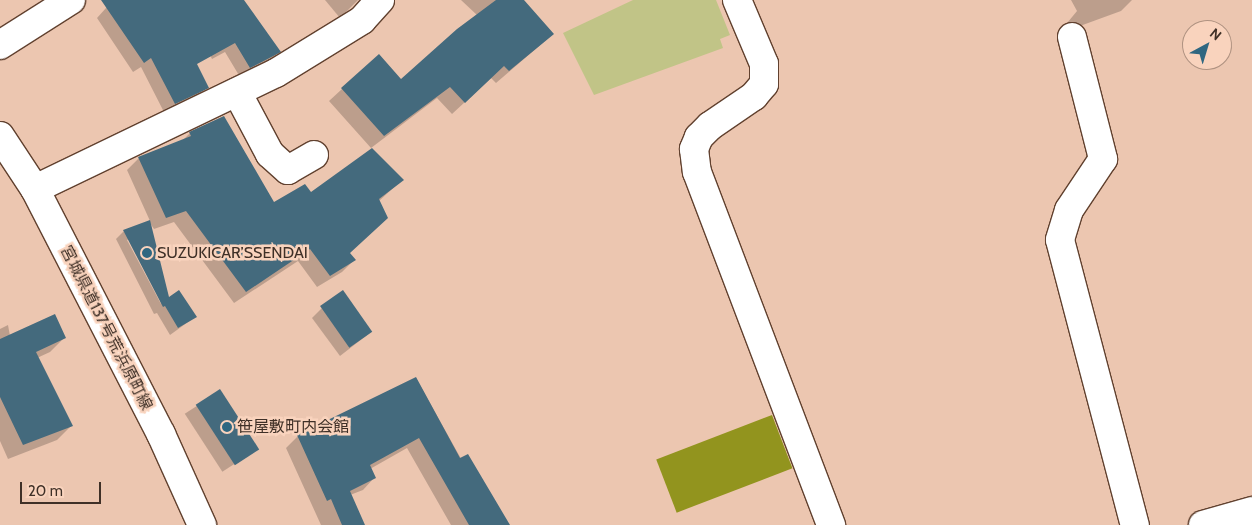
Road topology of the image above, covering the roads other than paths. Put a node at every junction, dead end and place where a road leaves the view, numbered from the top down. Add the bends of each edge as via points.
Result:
1 (71, 0) edge
2 (380, 0) edge
3 (737, 0) edge
4 (1072, 37) dead end
5 (0, 45) edge
6 (237, 92) junction
7 (0, 136) edge
8 (314, 156) dead end
9 (35, 190) junction
10 (1246, 517) edge
11 (202, 525) edge
12 (831, 525) edge
13 (1135, 525) edge
14 (1202, 525) edge

1 - 5 street
2 - 6 street via 362,20 276,73
3 - 12 street via 764,64 764,84 754,96 699,137 694,149 697,172
4 - 13 street via 1103,159 1069,210 1060,240
6 - 8 street via 270,154 288,170
6 - 9 street
7 - 9 street, 宮城県道137号荒浜原町線
9 - 11 street, 宮城県道137号荒浜原町線 via 161,434
10 - 14 street

